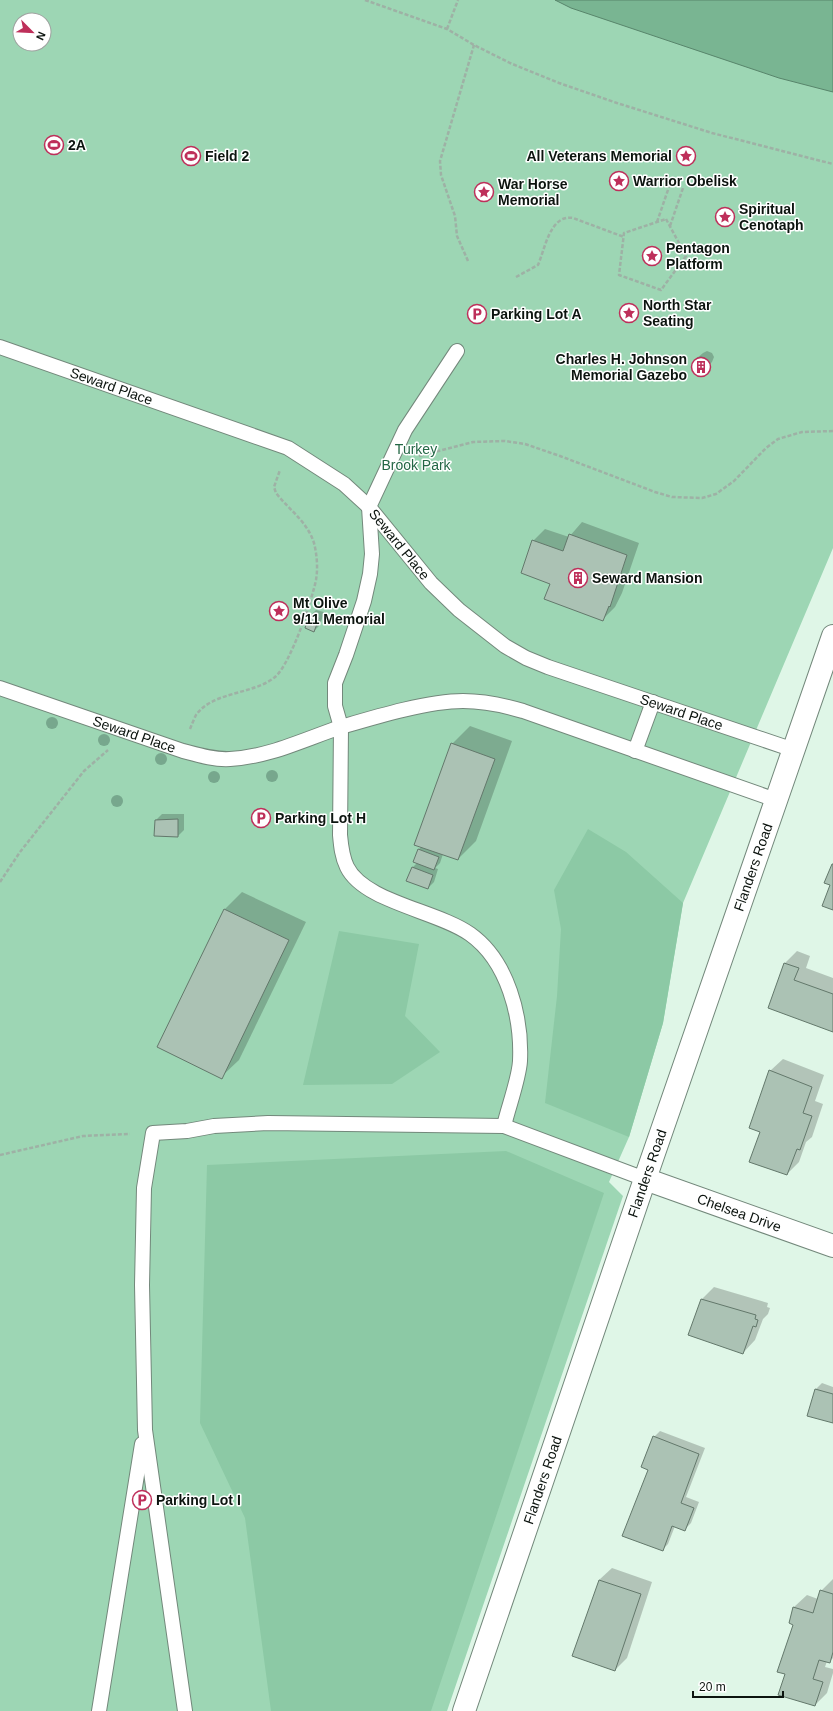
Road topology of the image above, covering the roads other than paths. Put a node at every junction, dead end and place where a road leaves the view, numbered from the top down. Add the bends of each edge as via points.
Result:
1 (0, 347) edge
2 (457, 351) dead end
3 (369, 507) junction
4 (833, 636) edge
5 (0, 688) edge
6 (653, 702) junction
7 (341, 728) junction
8 (794, 750) junction
9 (635, 751) junction
10 (776, 800) junction
11 (504, 1126) junction
12 (645, 1179) junction
13 (833, 1246) edge
14 (144, 1430) junction
15 (99, 1711) edge
16 (186, 1711) edge
17 (464, 1711) edge

1 - 3 lane, Seward Place via 288,448 344,484
2 - 3 lane via 414,415
3 - 6 lane, Seward Place via 431,583 459,610 505,646 548,667
3 - 7 lane via 372,554 370,574 364,601 335,683 335,706
4 - 8 main road, Flanders Road
5 - 7 lane, Seward Place via 182,751 213,758 230,759 266,753
6 - 8 lane, Seward Place
6 - 9 lane
7 - 9 lane, Seward Place via 430,704 480,702 516,709
7 - 11 lane via 340,835 341,853 347,868 356,880 369,890 470,934 488,951 500,968 510,991 517,1016 520,1063
8 - 10 main road, Flanders Road
9 - 10 lane, Seward Place
10 - 12 main road, Flanders Road
11 - 12 lane
11 - 14 lane via 268,1123 153,1133 144,1188
12 - 13 main road, Chelsea Drive
12 - 17 main road, Flanders Road
14 - 15 lane
14 - 16 lane

